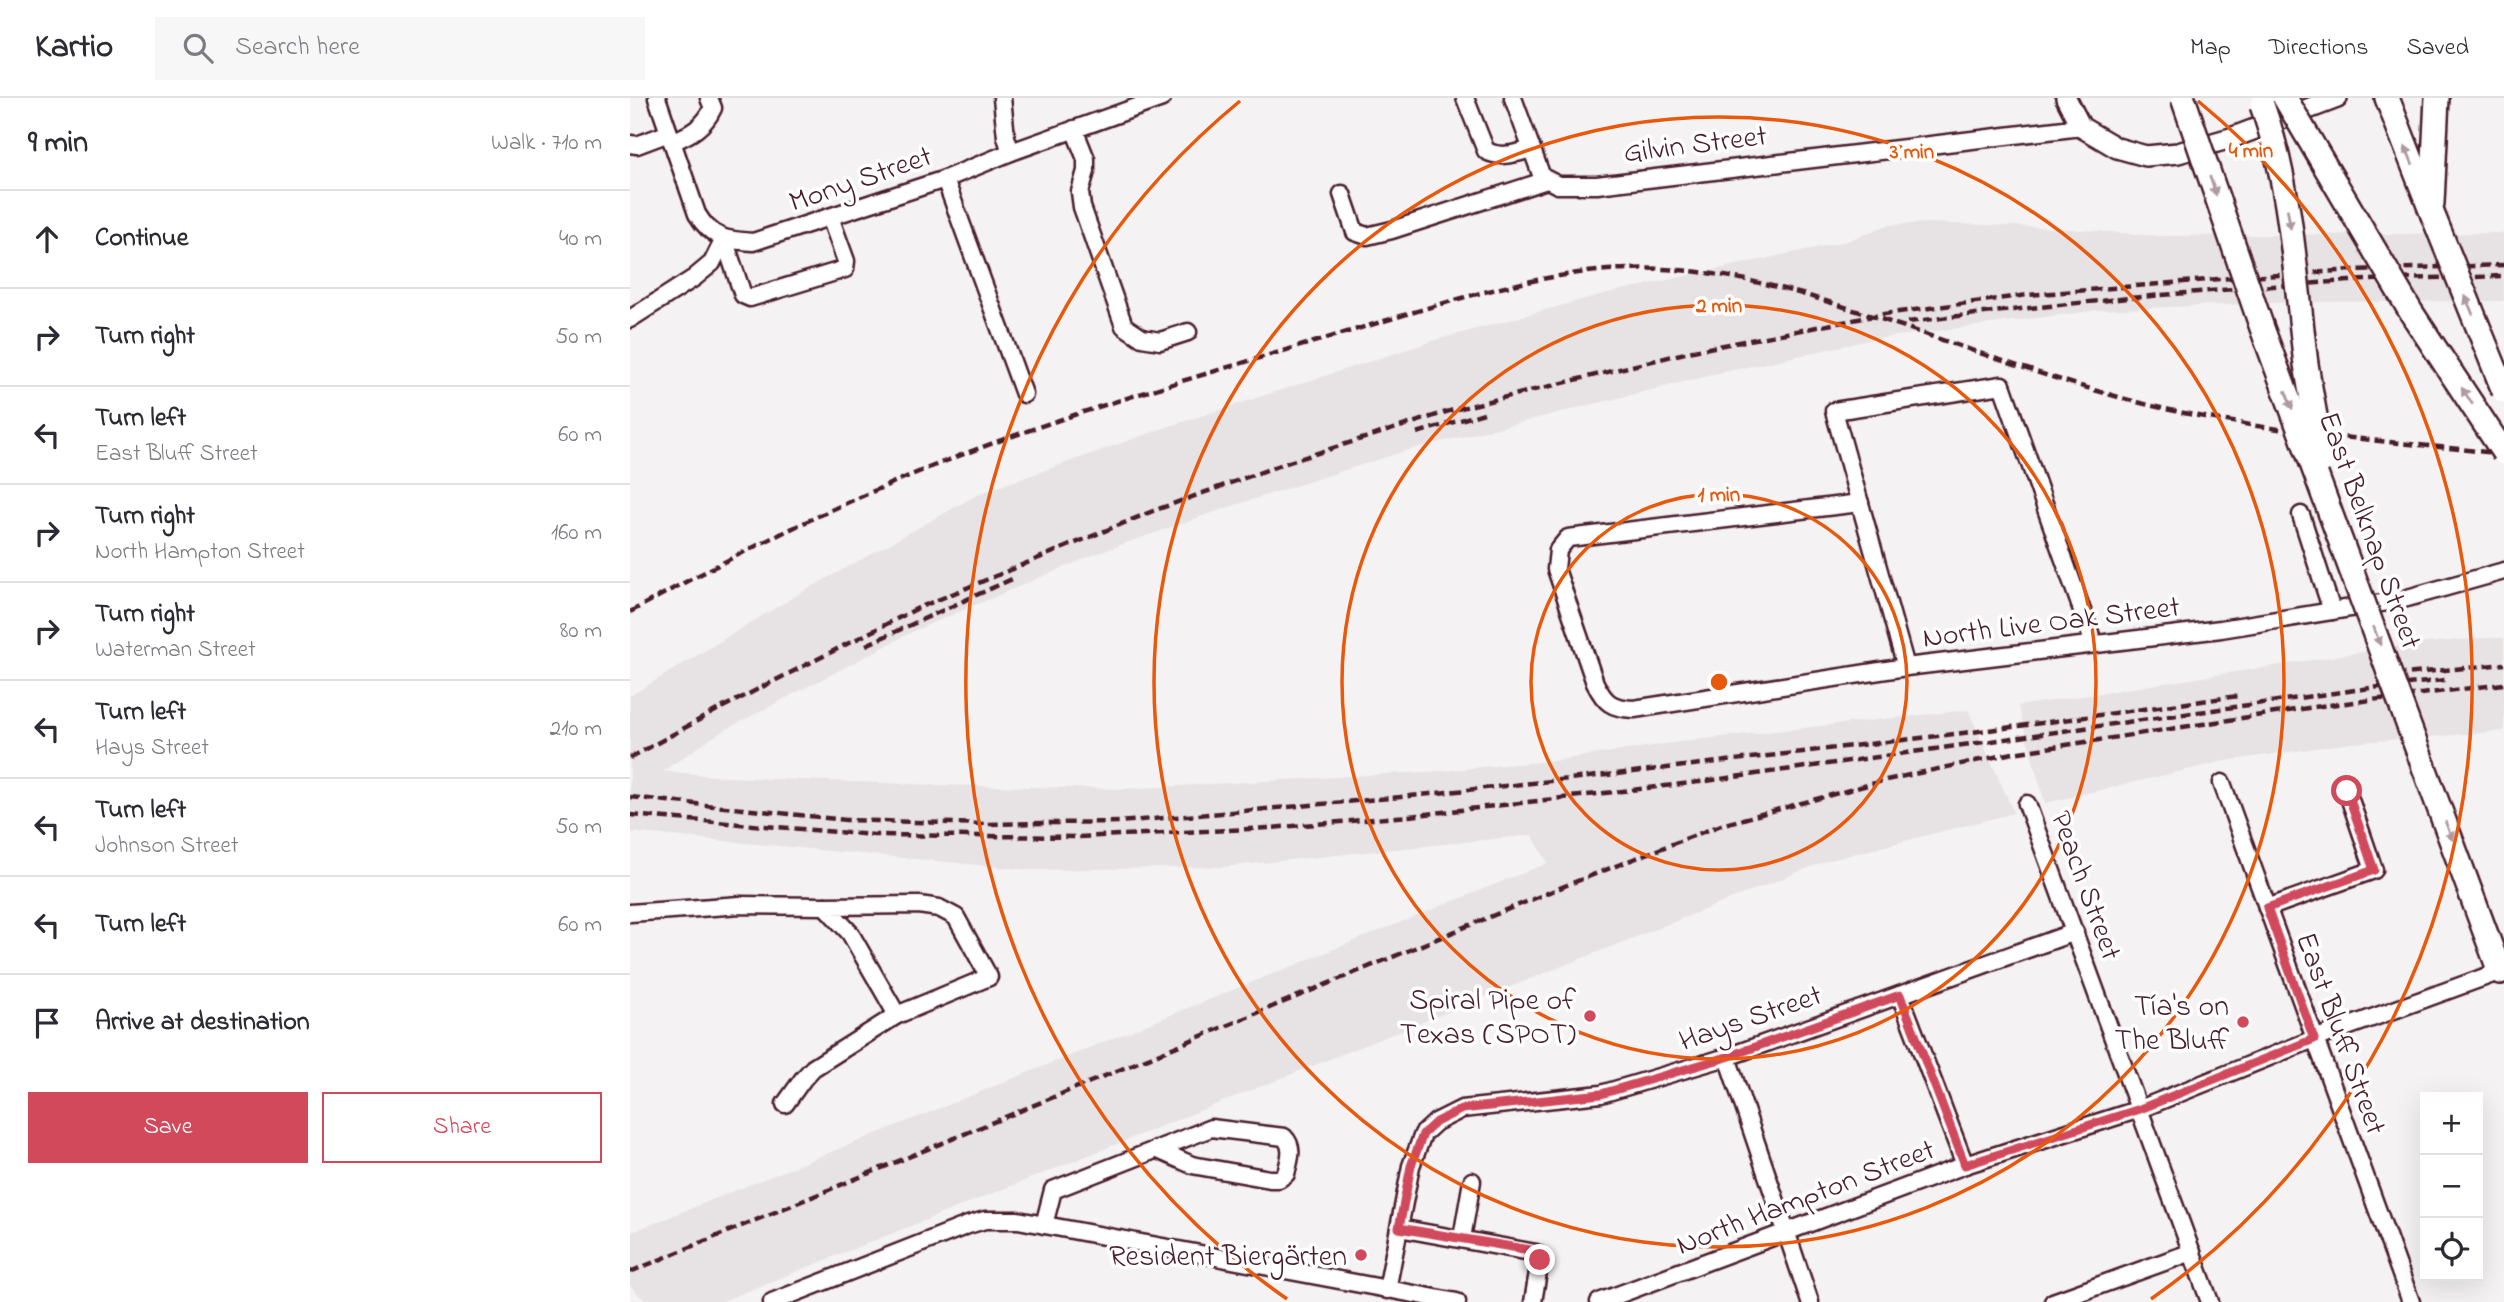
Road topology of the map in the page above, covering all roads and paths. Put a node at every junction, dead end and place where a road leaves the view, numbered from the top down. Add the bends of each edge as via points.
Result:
1 (657, 98) edge
2 (709, 98) edge
3 (1002, 98) edge
4 (1162, 98) edge
5 (1465, 98) edge
6 (1513, 98) edge
7 (2066, 98) edge
8 (2183, 98) edge
9 (2258, 98) edge
10 (2284, 98) edge
11 (2337, 98) edge
12 (2387, 98) edge
13 (2437, 98) edge
14 (2081, 127) junction
15 (1074, 129) junction
16 (671, 137) junction
17 (630, 144) edge
18 (1532, 149) junction
19 (1011, 152) junction
20 (945, 179) junction
21 (1547, 180) junction
22 (1342, 194) dead end
23 (2432, 213) junction
24 (830, 217) junction
25 (724, 239) junction
26 (630, 319) edge
27 (1188, 332) dead end
28 (2504, 391) edge
29 (1024, 394) dead end
30 (2504, 453) edge
31 (1860, 503) junction
32 (2301, 515) dead end
33 (2352, 568) junction
34 (2504, 571) edge
35 (2332, 611) junction
36 (2094, 644) junction
37 (1906, 667) junction
38 (2222, 783) dead end
39 (2347, 791) dead end
40 (2027, 804) dead end
41 (825, 906) junction
42 (2267, 908) junction
43 (630, 913) edge
44 (2075, 932) junction
45 (2503, 975) edge
46 (1900, 995) junction
47 (897, 1015) junction
48 (2314, 1039) junction
49 (1727, 1057) junction
50 (785, 1104) dead end
51 (2140, 1109) junction
52 (1156, 1149) junction
53 (1965, 1165) junction
54 (1472, 1181) dead end
55 (1044, 1225) junction
56 (1399, 1228) junction
57 (1788, 1233) junction
58 (1462, 1238) junction
59 (2192, 1252) junction
60 (1387, 1290) junction
61 (772, 1302) edge
62 (1457, 1302) edge
63 (1533, 1302) edge
64 (1599, 1302) edge
65 (1810, 1302) edge
66 (2053, 1302) edge
67 (2210, 1302) edge
68 (2411, 1302) edge

1 - 16 street
2 - 16 street via 713,108 707,122 692,133
3 - 19 street
4 - 15 street, Mony Street
5 - 18 street via 1486,151 1505,156
6 - 18 street
7 - 14 main road
8 -> 33 highway, East Belknap Street, bridge
9 -> 33 highway, bridge via 2278,155 2312,399
30 -> 10 highway, bridge via 2411,312
11 - 14 main road via 2178,153 2146,156 2116,148
23 -> 12 highway
13 - 23 highway
14 - 21 street, Gilvin Street via 1597,185 1558,185
15 - 19 street, Mony Street
15 - 27 street via 1086,159 1082,207 1124,326 1142,338 1160,341
16 - 17 street
16 - 25 street via 696,214 705,228
18 - 21 street
19 - 20 street, Mony Street
20 - 24 street, Mony Street
20 - 29 street
21 - 22 street via 1367,236 1355,232
28 -> 23 highway, bridge
24 - 25 street, Mony Street via 753,243
24 - 25 street via 845,269 750,298 743,295
25 - 26 street via 712,263
31 - 36 street via 1834,411 2002,385
31 - 37 street
31 - 37 street, North Live Oak Street via 1568,538 1558,550 1556,569 1595,683 1604,700 1620,708
32 - 35 street, East Belknap Street
33 -> 45 highway, East Belknap Street, bridge
34 - 35 street, North Live Oak Street via 2400,600
35 - 36 street, North Live Oak Street
36 - 37 street, North Live Oak Street
38 - 42 street, East Bluff Street
39 - 42 street via 2374,870
40 - 44 street, Peach Street
41 - 43 street via 740,905
41 - 47 street via 850,933
41 - 47 street via 919,905 956,917 989,977
42 - 48 street, East Bluff Street
44 - 46 street, Hays Street
44 - 51 street, Peach Street
45 - 48 street, North Hampton Street
46 - 49 street, Hays Street
46 - 53 street
47 - 50 street via 813,1068
48 - 51 street, North Hampton Street
48 - 68 street, East Bluff Street
49 - 56 street, Hays Street via 1601,1094 1462,1109 1436,1122 1423,1134 1411,1166
49 - 57 street
51 - 53 street, North Hampton Street
51 - 59 street, Peach Street
52 - 52 street via 1211,1128 1284,1137 1292,1150 1286,1174 1270,1180 1192,1165
52 - 55 street via 1053,1190
53 - 57 street, North Hampton Street
54 - 58 street
55 - 60 street
55 - 61 street via 985,1220
56 - 58 street
56 - 60 street
57 - 64 street, North Hampton Street
57 - 65 street
58 - 63 street via 1536,1253 1540,1260
59 - 66 street
59 - 67 street, Peach Street
60 - 62 street

